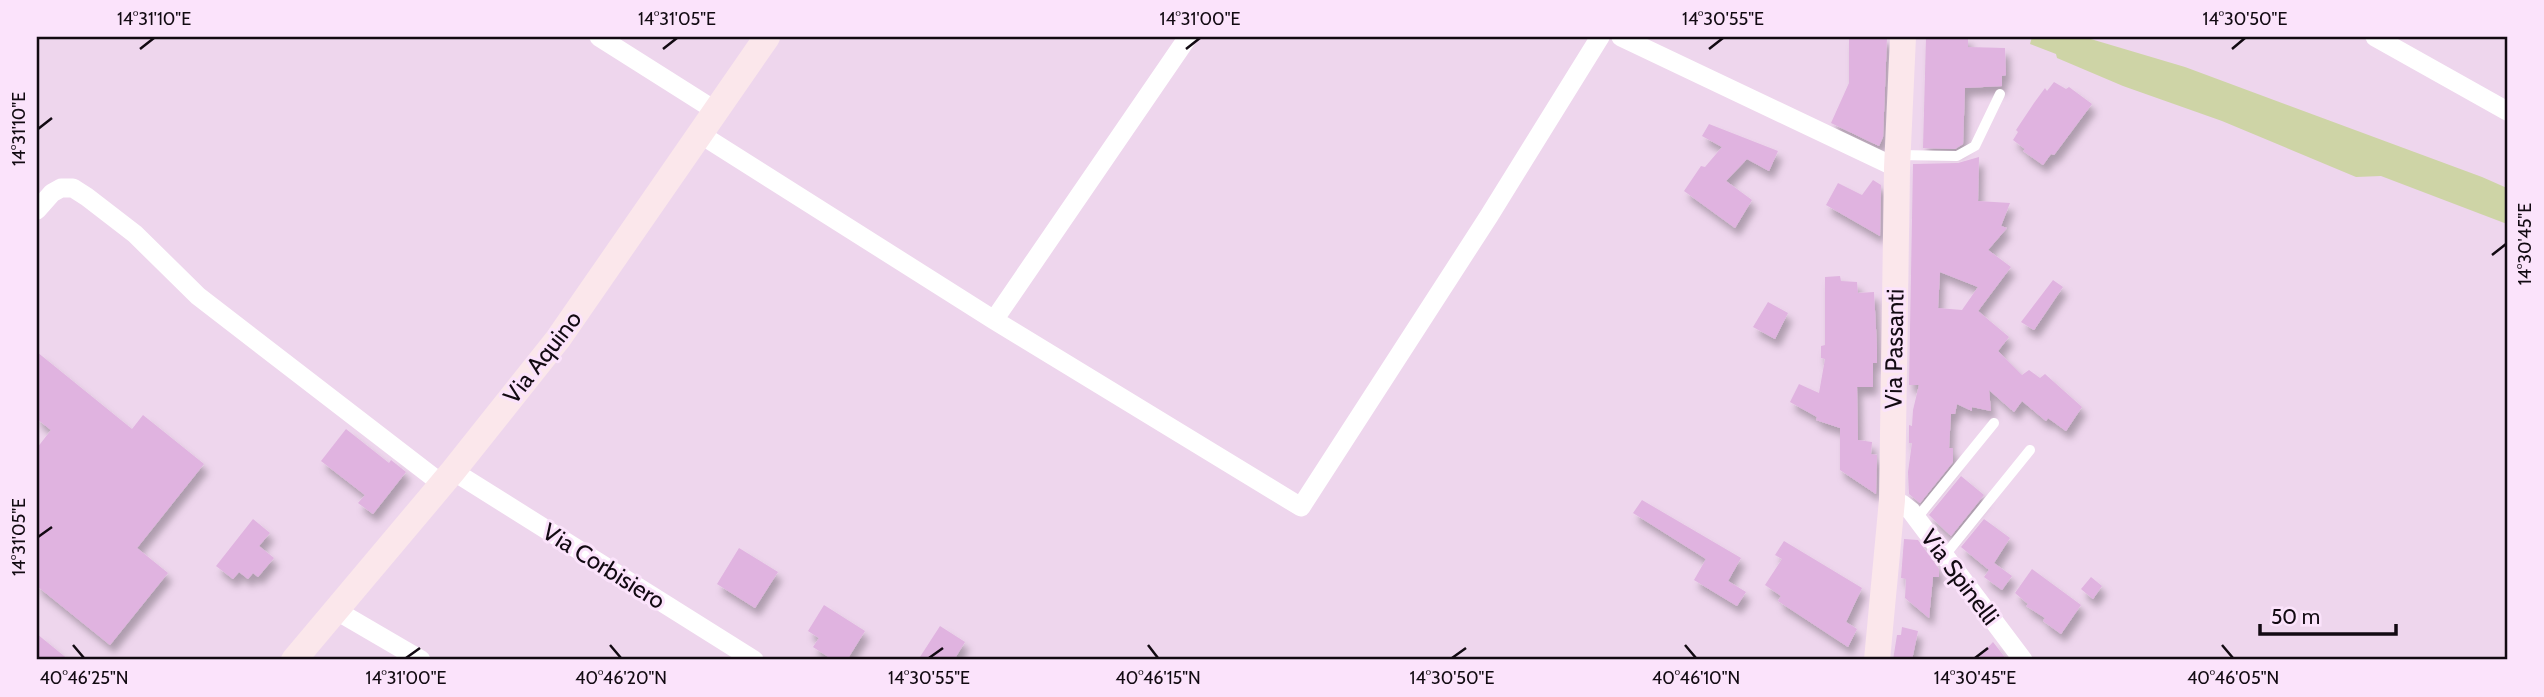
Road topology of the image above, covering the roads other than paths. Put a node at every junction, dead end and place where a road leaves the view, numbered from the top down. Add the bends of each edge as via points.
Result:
1 (599, 37) edge
2 (767, 37) edge
3 (1188, 37) edge
4 (1600, 37) edge
5 (1621, 37) edge
6 (1903, 37) edge
7 (2375, 37) edge
8 (2000, 94) dead end
9 (716, 111) junction
10 (2507, 111) edge
11 (700, 134) junction
12 (1898, 162) junction
13 (37, 210) edge
14 (994, 320) junction
15 (1994, 423) dead end
16 (2030, 450) dead end
17 (448, 478) junction
18 (1892, 500) junction
19 (1916, 519) junction
20 (1943, 555) junction
21 (337, 611) junction
22 (294, 660) edge
23 (422, 660) edge
24 (754, 660) edge
25 (1877, 660) edge
26 (2023, 660) edge

1 - 9 street
2 - 9 street, Via Aquino
3 - 14 street
4 - 14 street via 1301,507
5 - 12 street
6 - 12 street, Via Passanti
7 - 10 street
8 - 12 lane via 1975,146 1957,156
9 - 11 street, Via Aquino
11 - 14 street
11 - 17 street, Via Aquino via 558,339
12 - 18 street, Via Passanti
13 - 17 street, Via Corbisiero via 61,188 88,197 135,234 198,296
15 - 19 lane
16 - 20 lane
17 - 21 street, Via Aquino
17 - 24 street, Via Corbisiero
18 - 19 street, Via Spinelli
18 - 25 street, Via Passanti
19 - 20 street, Via Spinelli
20 - 26 street, Via Spinelli
21 - 22 street, Via Aquino
21 - 23 street

